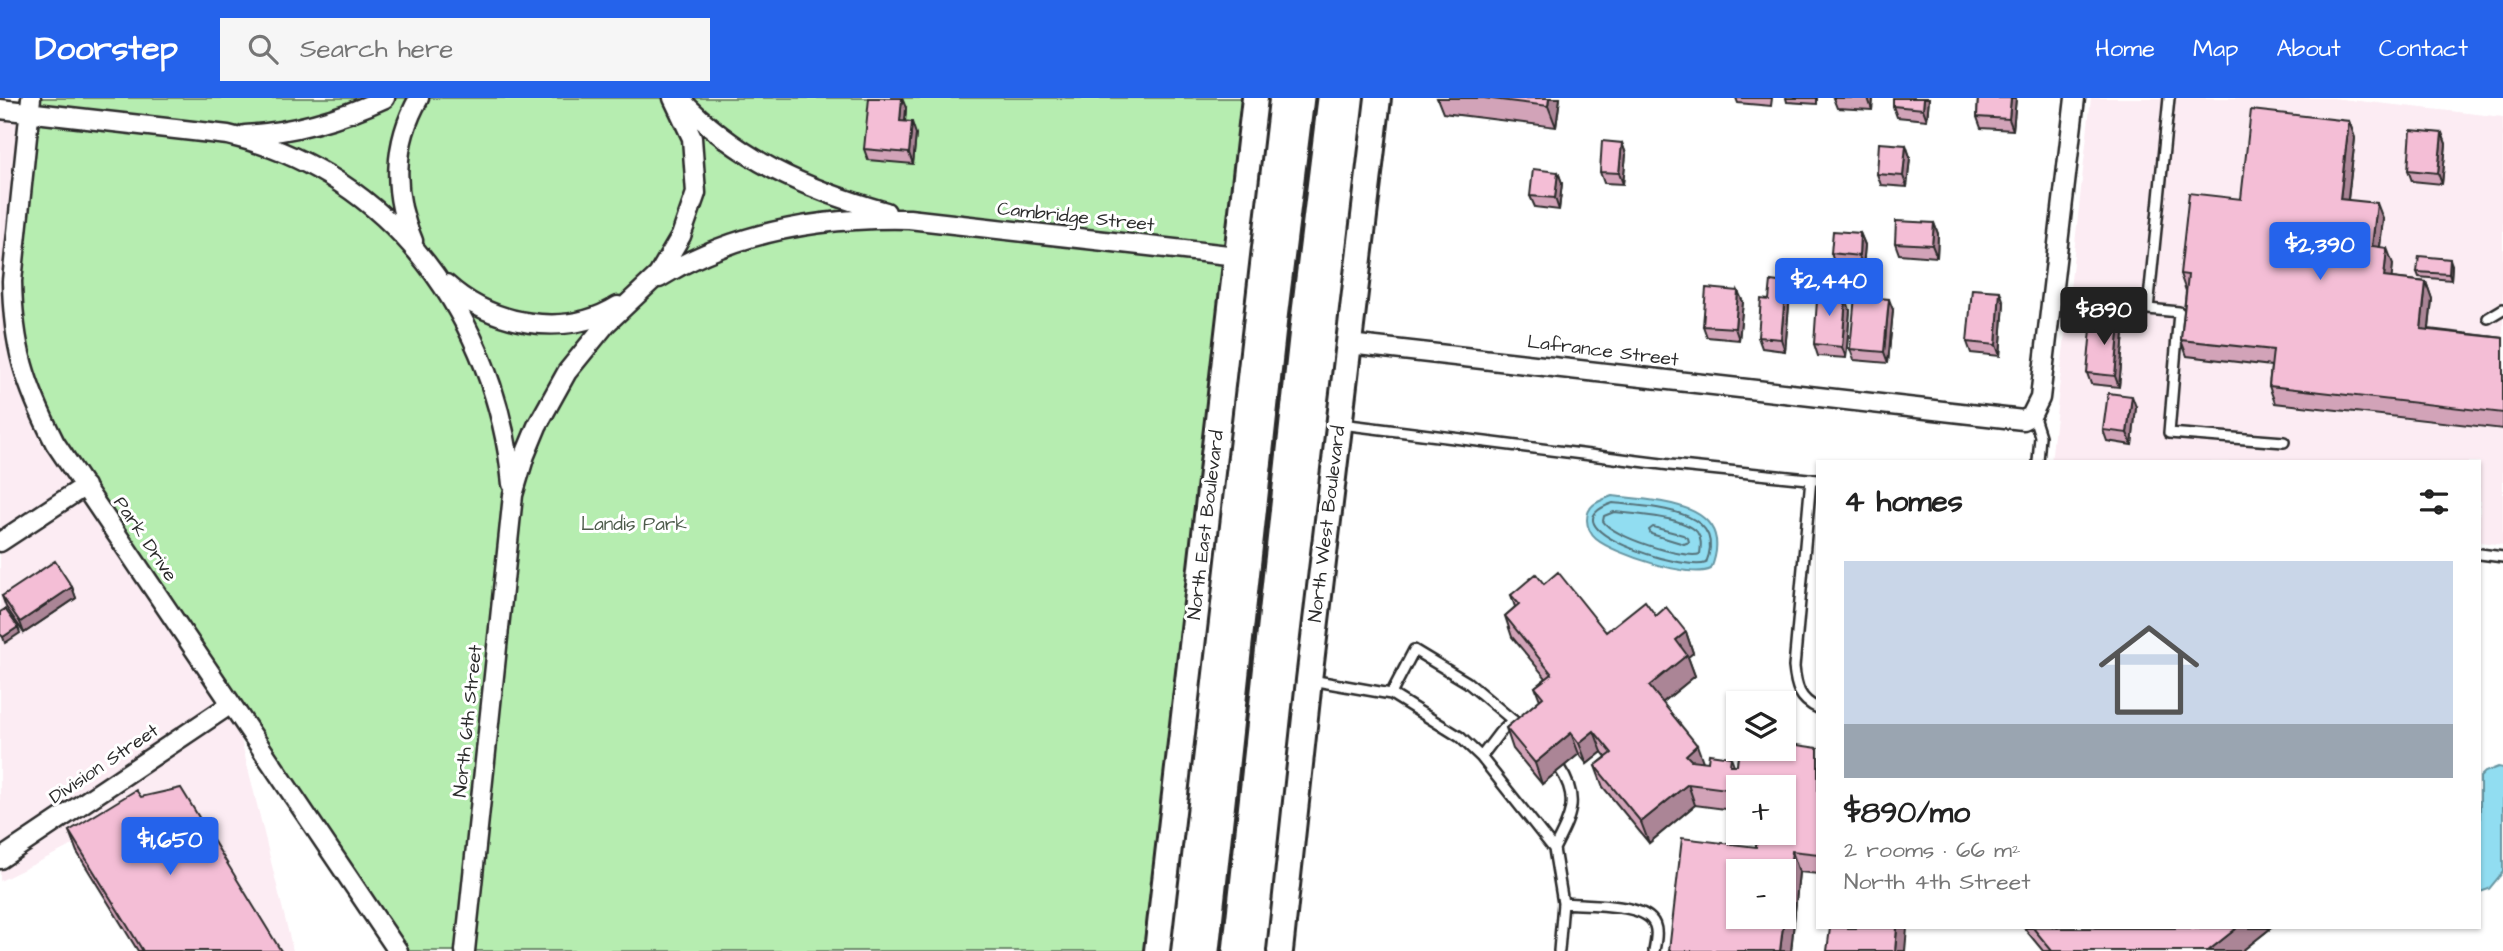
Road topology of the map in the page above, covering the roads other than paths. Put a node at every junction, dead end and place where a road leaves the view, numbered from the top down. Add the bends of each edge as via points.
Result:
1 (385, 98) edge
2 (419, 98) edge
3 (673, 98) edge
4 (679, 98) edge
5 (1255, 98) edge
6 (1378, 98) edge
7 (2075, 98) edge
8 (2169, 98) edge
9 (30, 105) edge
10 (0, 109) edge
11 (228, 135) junction
12 (909, 219) junction
13 (420, 254) junction
14 (1237, 256) junction
15 (645, 288) junction
16 (2053, 299) junction
17 (2148, 309) junction
18 (2503, 309) edge
19 (2488, 318) dead end
20 (1349, 344) junction
21 (2033, 414) junction
22 (1339, 424) junction
23 (2284, 442) dead end
24 (2038, 460) edge
25 (1815, 479) edge
26 (85, 486) junction
27 (513, 495) junction
28 (0, 542) edge
29 (2481, 554) edge
30 (2503, 557) edge
31 (1309, 680) junction
32 (1391, 694) junction
33 (231, 704) junction
34 (1816, 707) edge
35 (1513, 720) junction
36 (1530, 735) edge
37 (1480, 757) junction
38 (1560, 769) dead end
39 (1554, 849) junction
40 (0, 859) edge
41 (1563, 903) junction
42 (398, 951) edge
43 (465, 951) edge
44 (1157, 951) edge
45 (1280, 951) edge
46 (1559, 951) edge
47 (1654, 951) edge

1 - 11 street, Cambridge Street via 310,127
2 - 13 street, North 6th Street via 404,133 398,168 401,204
3 - 15 street, North 6th Street via 692,138 696,193 681,236
4 - 12 street, Cambridge Street via 745,154 797,183
5 - 14 main road, North East Boulevard
6 - 20 main road, North West Boulevard
7 - 16 street
8 - 17 lane
9 - 10 street, Cambridge Street
9 - 11 street, Cambridge Street
9 - 26 street, Park Drive via 12,281 19,352 38,409
11 - 13 street, Cambridge Street via 278,150 340,184 380,213
12 - 14 street, Cambridge Street
12 - 15 street, Cambridge Street via 837,219 794,225 698,256
13 - 15 street, Cambridge Street via 464,299 488,312 525,322 554,324 591,317 612,310
13 - 27 street, North 6th Street via 473,337 492,384 509,452
14 - 44 main road, North East Boulevard
15 - 27 street, North 6th Street via 606,324 567,372 537,426
16 - 17 lane
16 - 21 street via 2040,398
17 - 23 lane via 2179,312 2169,433
18 - 19 lane
20 - 21 street, Lafrance Street via 2015,421
20 - 22 main road, North West Boulevard
21 - 24 lane via 2040,436
22 - 25 lane
22 - 31 main road, North West Boulevard
25 - 34 lane via 1794,667 1797,688 1807,704
26 - 28 street
26 - 33 street, Park Drive
27 - 43 street, North 6th Street
29 - 30 lane
31 - 32 lane
31 - 45 main road, North West Boulevard
32 - 35 lane via 1414,650 1466,682
32 - 37 lane via 1460,737
33 - 40 street, Division Street
33 - 42 street, Park Drive
35 - 36 lane
35 - 37 lane
37 - 39 lane
38 - 39 lane via 1573,797
39 - 41 lane
41 - 46 lane
41 - 47 lane via 1637,910 1652,920 1657,931

